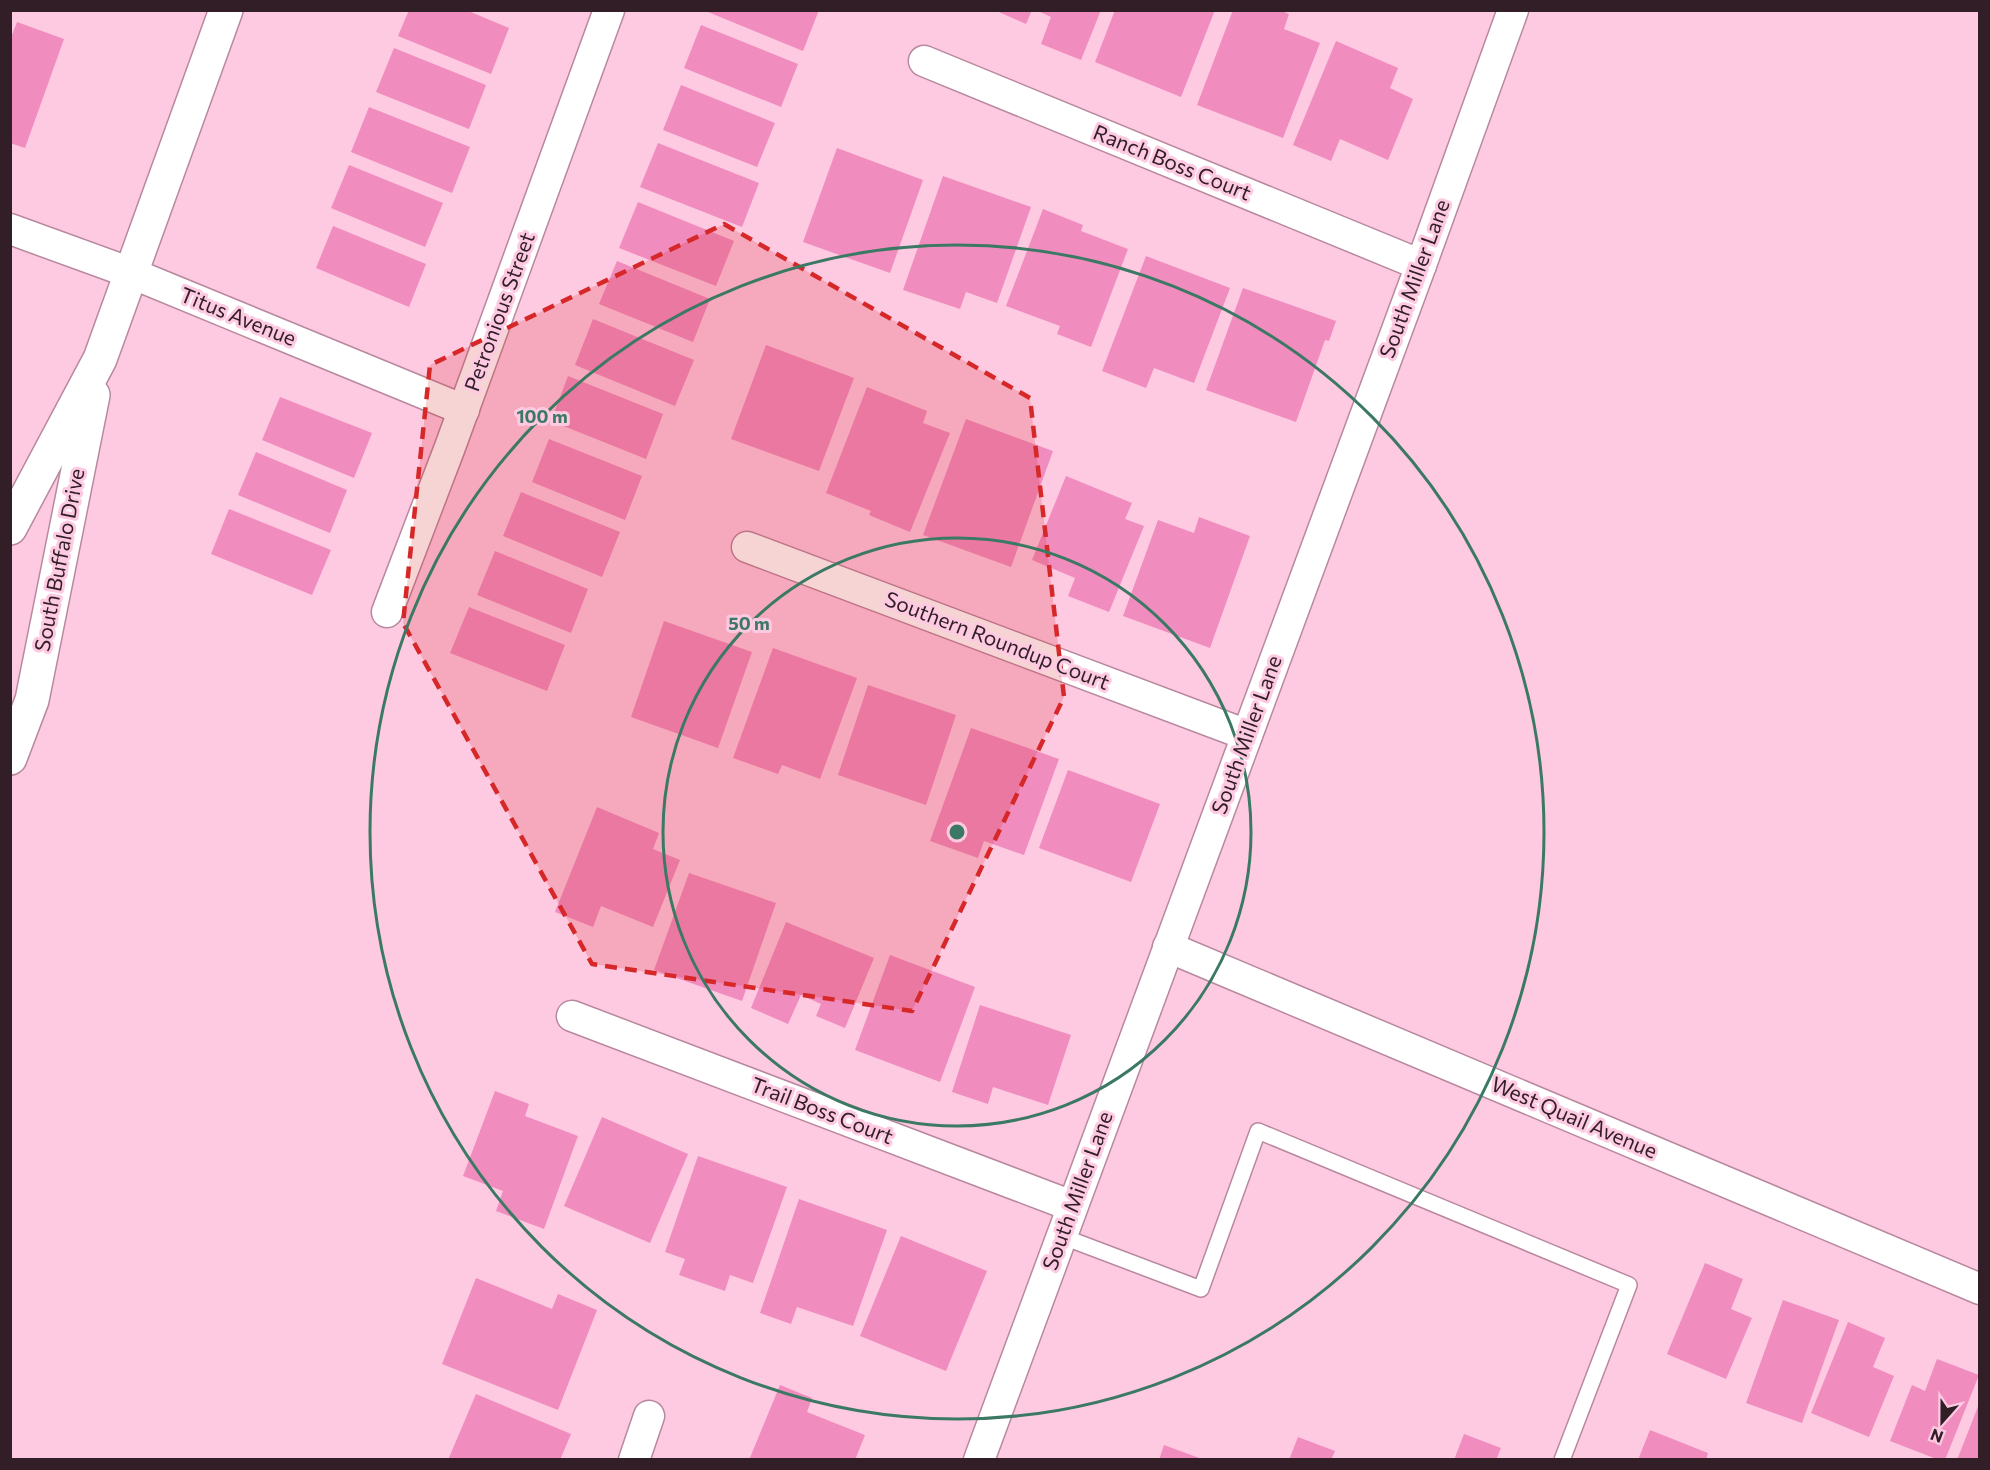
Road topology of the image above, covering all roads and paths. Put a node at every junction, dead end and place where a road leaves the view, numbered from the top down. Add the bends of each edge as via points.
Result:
1 (226, 10) edge
2 (609, 10) edge
3 (1513, 10) edge
4 (924, 61) dead end
5 (10, 229) edge
6 (1421, 265) junction
7 (131, 273) junction
8 (100, 359) junction
9 (464, 410) junction
10 (10, 528) edge
11 (747, 548) dead end
12 (387, 612) dead end
13 (1247, 735) junction
14 (10, 758) edge
15 (1168, 947) junction
16 (572, 1016) dead end
17 (1072, 1206) junction
18 (1061, 1236) junction
19 (1980, 1289) edge
20 (649, 1416) dead end
21 (634, 1460) edge
22 (979, 1460) edge
23 (1562, 1460) edge

1 - 7 main road, South Buffalo Drive
2 - 9 street, Petronious Street
3 - 6 street, South Miller Lane
4 - 6 street, Ranch Boss Court
5 - 7 street, Titus Avenue
6 - 13 street, South Miller Lane
7 - 8 main road, South Buffalo Drive
7 - 9 street, Titus Avenue
8 - 10 main road, South Buffalo Drive
8 - 14 main road, South Buffalo Drive via 32,700
9 - 12 street, Petronious Street
11 - 13 street, Southern Roundup Court
13 - 15 street, South Miller Lane
15 - 17 street, South Miller Lane
15 - 19 street, West Quail Avenue
16 - 17 street, Trail Boss Court
17 - 18 street, South Miller Lane
18 - 22 street, South Miller Lane
18 - 23 lane via 1201,1289 1258,1131 1629,1284
20 - 21 street

